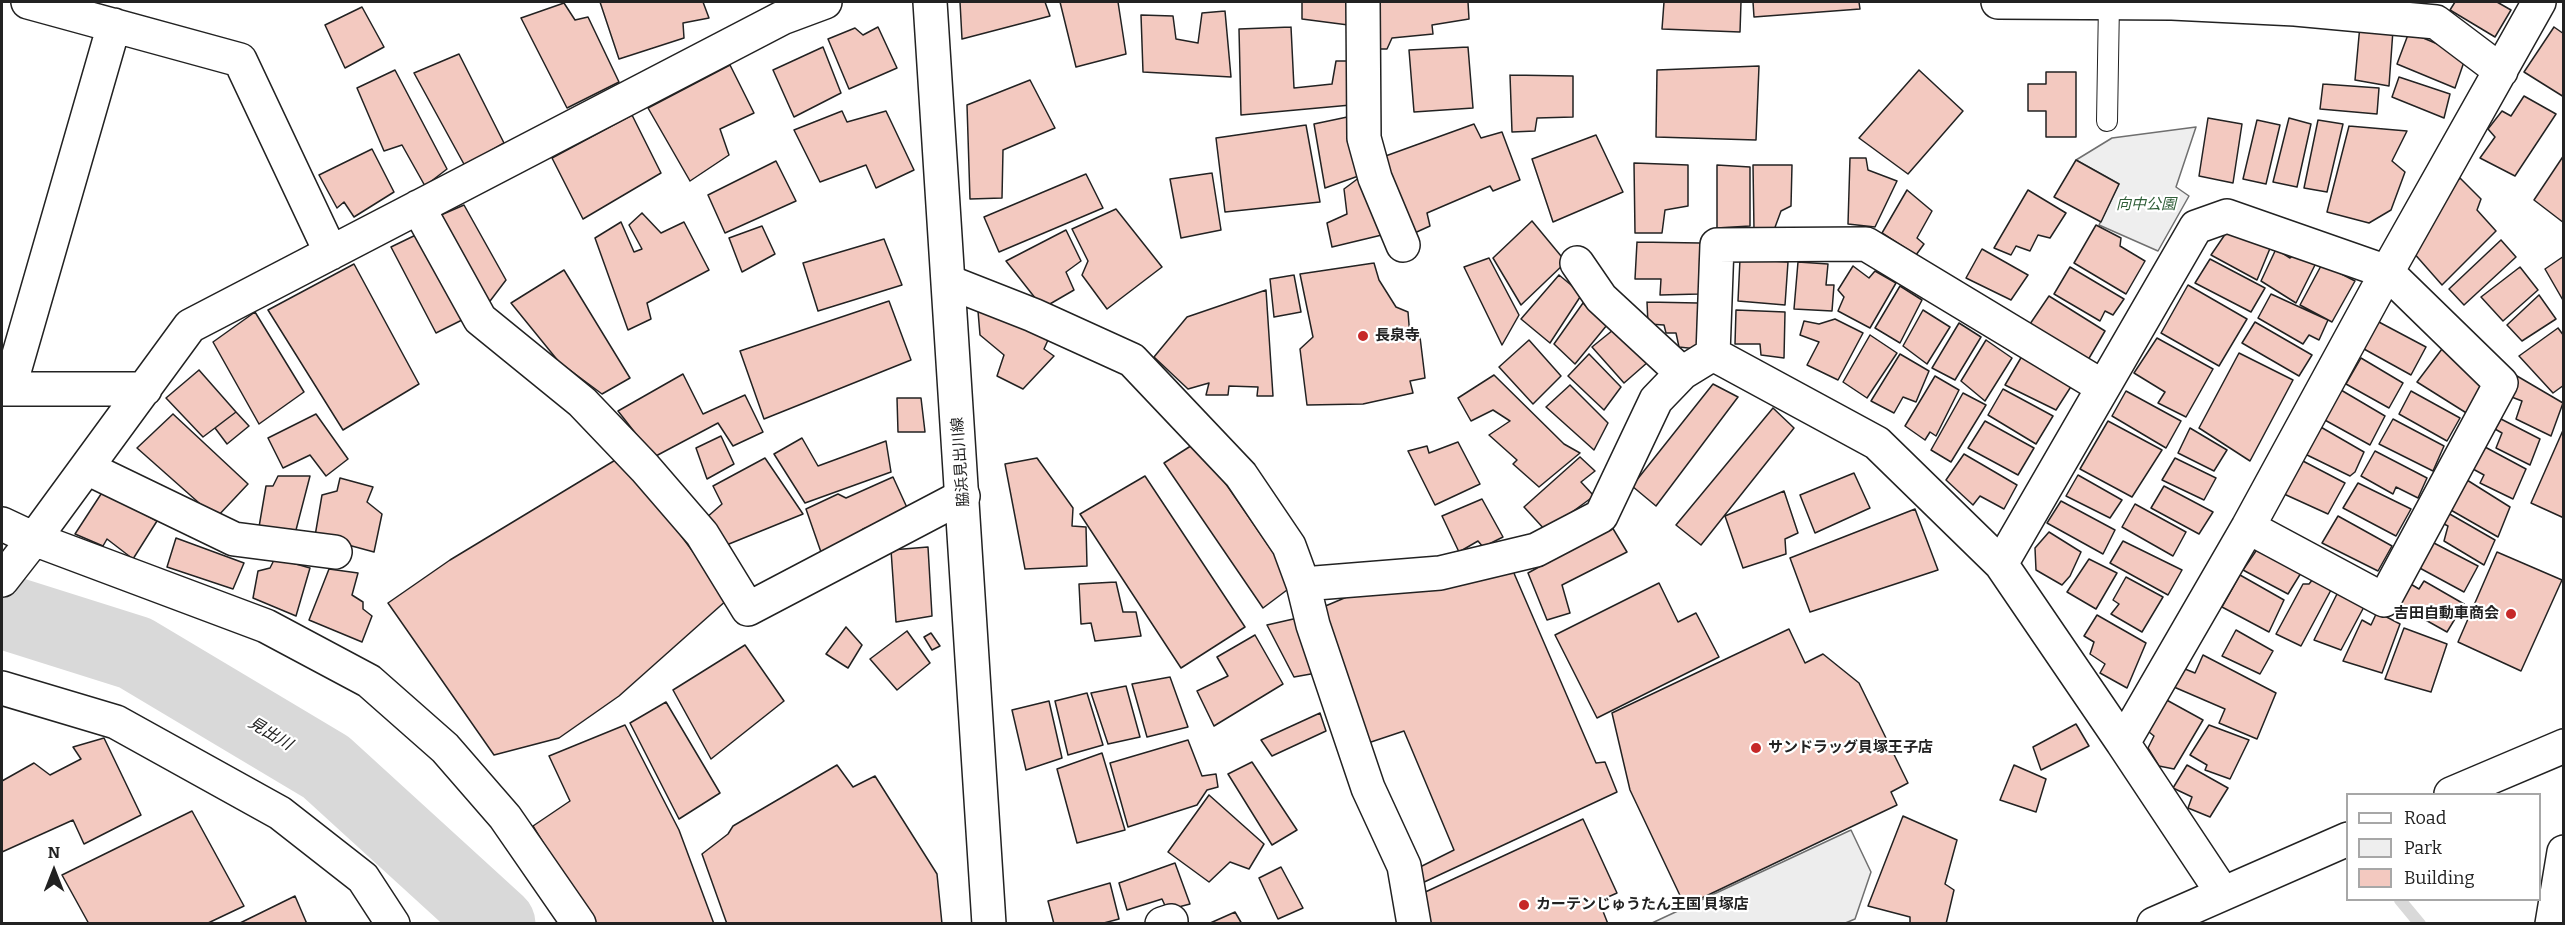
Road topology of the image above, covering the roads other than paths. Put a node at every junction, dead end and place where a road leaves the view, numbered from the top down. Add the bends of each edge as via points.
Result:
1 (28, 2) edge
2 (825, 2) edge
3 (930, 2) edge
4 (1363, 2) edge
5 (1998, 2) edge
6 (2539, 2) edge
7 (2109, 3) junction
8 (2295, 5) edge
9 (779, 10) edge
10 (114, 25) junction
11 (2501, 71) junction
12 (2107, 121) dead end
13 (418, 207) junction
14 (1403, 245) dead end
15 (331, 253) junction
16 (1577, 263) dead end
17 (2386, 272) junction
18 (949, 282) junction
19 (1713, 354) junction
20 (1682, 373) junction
21 (2103, 387) junction
22 (5, 389) edge
23 (145, 389) junction
24 (87, 468) junction
25 (963, 496) junction
26 (2, 524) edge
27 (2248, 527) junction
28 (34, 539) junction
29 (335, 552) dead end
30 (2001, 564) junction
31 (2, 580) edge
32 (1303, 584) junction
33 (2, 688) edge
34 (2123, 742) junction
35 (2564, 746) edge
36 (2456, 793) edge
37 (2346, 840) edge
38 (2564, 852) edge
39 (2222, 892) junction
40 (393, 924) edge
41 (579, 924) edge
42 (989, 924) edge
43 (1414, 924) edge
44 (2154, 924) edge
45 (2552, 924) edge

1 - 10 street
2 - 9 street
3 - 18 street, 脇浜見出川線
4 - 14 street via 1364,138 1375,178
5 - 7 street
6 - 11 street
7 - 8 street
7 - 12 lane
8 - 11 street via 2436,22
9 - 13 street
10 - 15 street via 240,60
10 - 22 street
11 - 17 street
13 - 15 street
13 - 25 street via 480,319 582,402 645,468 702,534 748,609
15 - 23 street via 190,326
16 - 20 street via 1601,298
17 - 21 street via 2227,216 2196,227
17 - 27 street
17 - 27 street via 2501,383 2384,600
18 - 25 street, 脇浜見出川線
18 - 32 street via 1132,360 1241,475 1289,546
19 - 20 street
19 - 21 street via 1717,245 1866,244
19 - 30 street via 1877,443
20 - 32 street via 1656,400 1601,516 1536,550 1440,573
21 - 30 street
22 - 23 street
23 - 24 street
24 - 28 street
24 - 29 street via 234,539
25 - 42 street, 脇浜見出川線
26 - 28 street
27 - 34 street
28 - 31 street
28 - 41 street via 266,626 369,681 445,748 490,800
30 - 34 street
32 - 43 street via 1368,788 1404,866
33 - 40 street via 116,722 280,813 363,878
34 - 39 street
35 - 36 street
37 - 39 street
38 - 45 street
39 - 44 street

